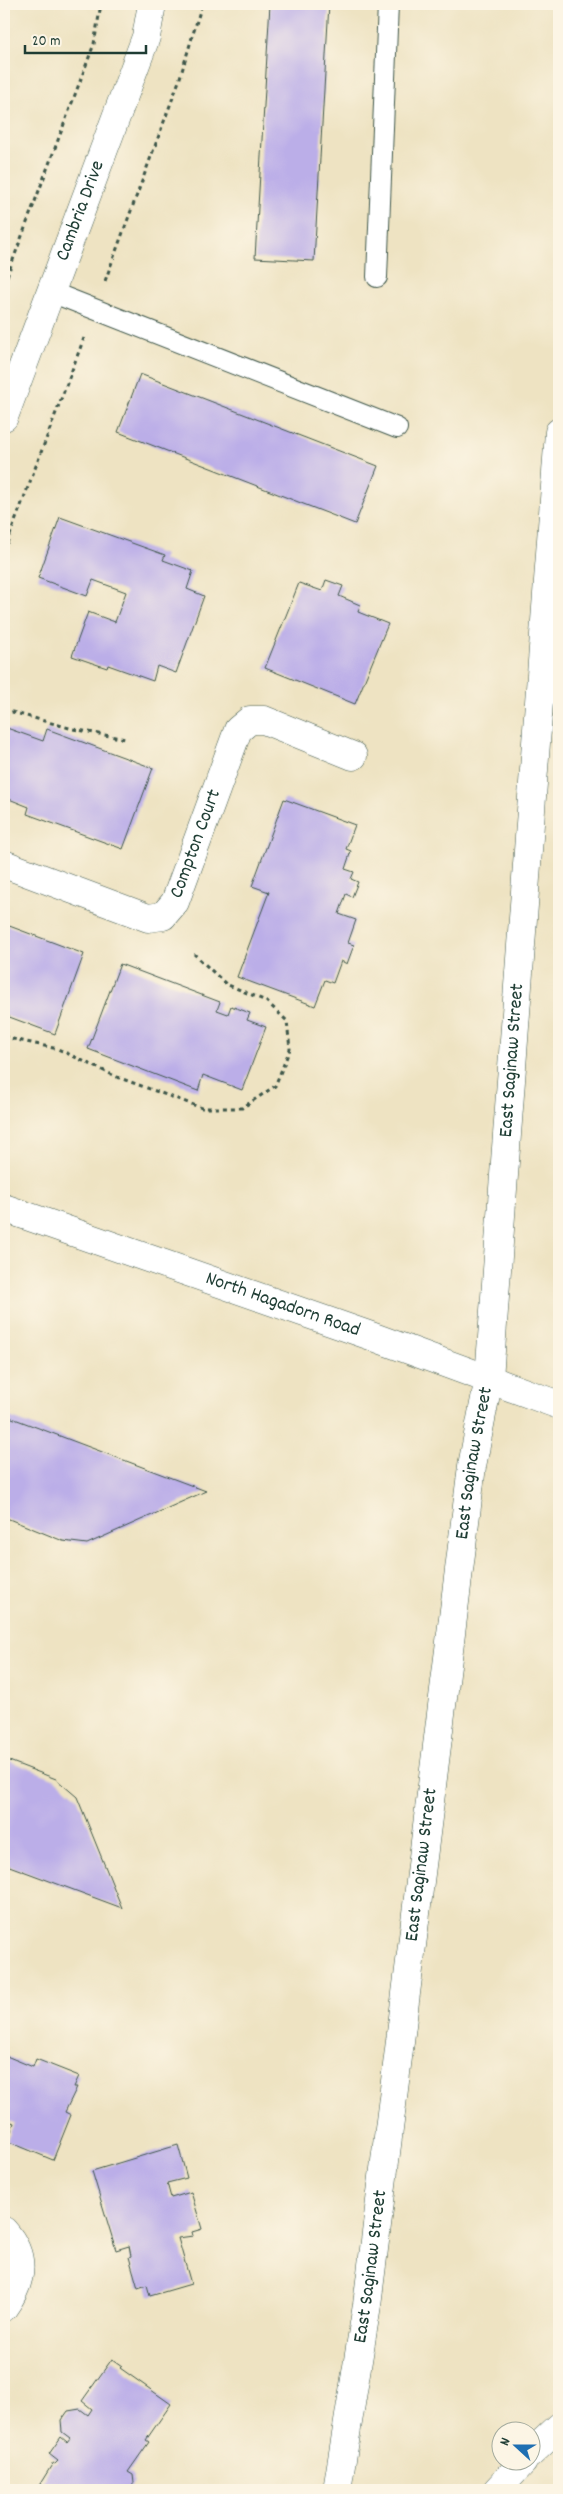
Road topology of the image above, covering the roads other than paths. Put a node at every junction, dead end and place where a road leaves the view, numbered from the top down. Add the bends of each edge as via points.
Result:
1 (152, 4) edge
2 (388, 4) edge
3 (377, 277) dead end
4 (51, 292) junction
5 (4, 417) edge
6 (397, 428) dead end
7 (559, 432) edge
8 (353, 756) dead end
9 (4, 864) edge
10 (4, 1208) edge
11 (489, 1378) junction
12 (559, 1405) edge
13 (4, 2230) edge
14 (4, 2307) edge
15 (559, 2427) edge
16 (540, 2445) edge
17 (514, 2472) edge
18 (337, 2490) edge
19 (497, 2490) edge

1 - 4 main road, Cambria Drive via 146,37
2 - 3 lane
4 - 5 main road, Cambria Drive
4 - 6 lane
7 - 11 main road, East Saginaw Street
8 - 9 main road, Compton Court via 264,720 250,720 238,730 175,902 163,916 148,918
10 - 11 main road, North Hagadorn Road
11 - 12 main road, North Hagadorn Road
11 - 18 main road, East Saginaw Street via 472,1466 367,2305
13 - 14 main road via 15,2245 20,2278
15 - 16 main road
17 - 19 main road

